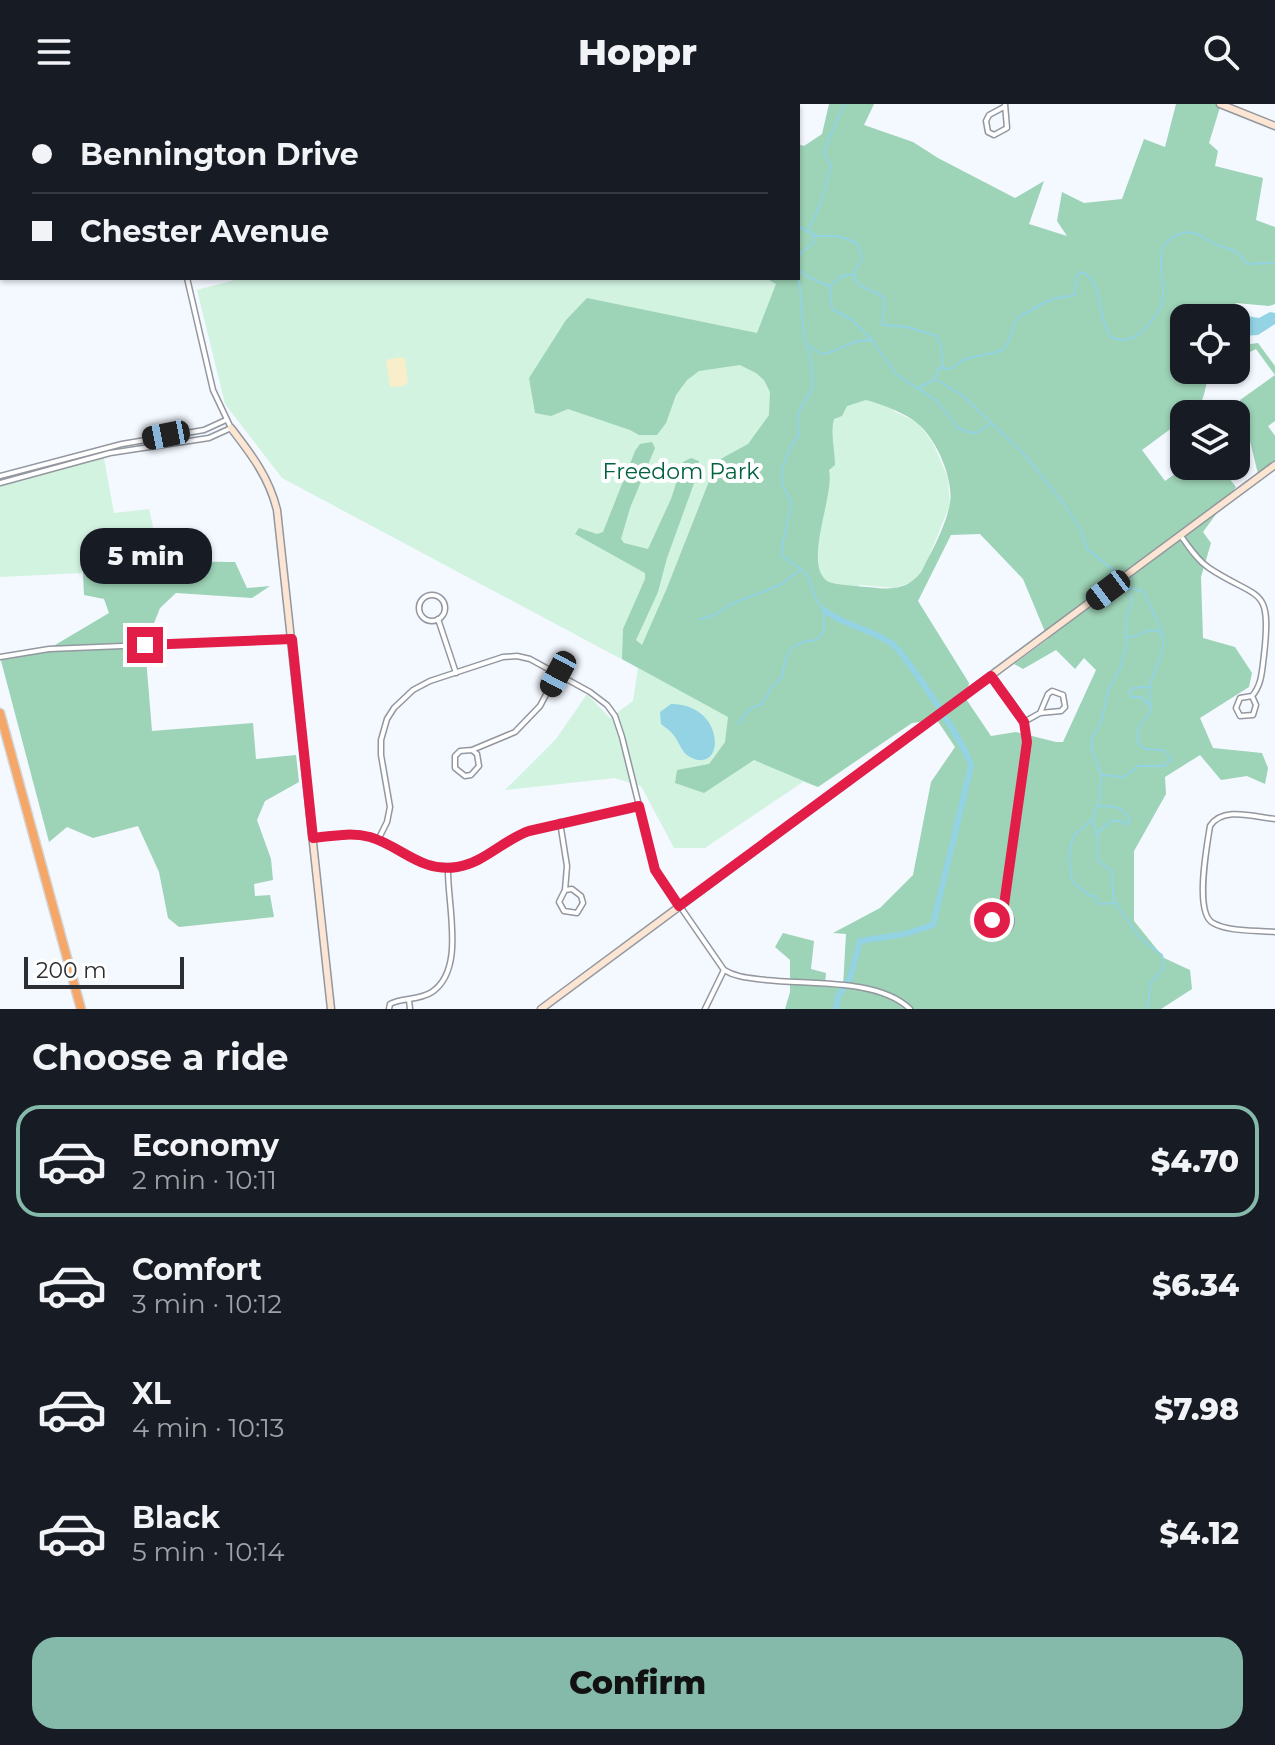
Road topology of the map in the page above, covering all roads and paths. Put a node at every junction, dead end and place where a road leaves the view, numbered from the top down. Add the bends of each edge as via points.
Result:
1 (1220, 104) edge
2 (1004, 105) edge
3 (1275, 126) edge
4 (187, 280) edge
5 (226, 420) junction
6 (231, 428) junction
7 (1275, 465) edge
8 (0, 476) edge
9 (0, 483) edge
10 (1181, 536) junction
11 (438, 619) junction
12 (292, 639) junction
13 (0, 657) edge
14 (456, 673) junction
15 (558, 674) junction
16 (991, 676) junction
17 (1252, 696) junction
18 (0, 713) edge
19 (1040, 713) junction
20 (1024, 722) junction
21 (472, 750) junction
22 (639, 806) junction
23 (1275, 819) edge
24 (560, 822) junction
25 (313, 838) junction
26 (378, 840) junction
27 (448, 868) junction
28 (565, 890) junction
29 (1004, 905) junction
30 (679, 906) junction
31 (1275, 932) edge
32 (724, 970) junction
33 (409, 1000) junction
34 (81, 1009) edge
35 (331, 1009) edge
36 (389, 1009) edge
37 (410, 1009) edge
38 (541, 1009) edge
39 (705, 1009) edge
40 (910, 1009) edge

1 - 3 street
2 - 2 street via 986,121 994,135 1007,128
4 - 5 street via 213,390
5 - 6 street
5 - 8 street via 204,430 122,444
6 - 9 street via 209,438 110,453
6 - 12 street via 259,465 274,498
7 - 10 street
10 - 16 street
10 - 17 street via 1205,565 1249,588 1264,605 1262,665
11 - 11 street via 442,600 428,595 419,613 424,619
11 - 14 street
12 - 13 street via 49,649
12 - 25 street
14 - 15 street via 517,656
14 - 26 street via 419,686 387,719 381,755 390,807
15 - 21 street via 540,706 515,732
15 - 22 street via 596,696 615,716
16 - 20 street
16 - 30 street
17 - 17 street via 1240,698 1240,716 1253,715
18 - 34 highway
19 - 19 street via 1061,711 1063,695 1048,694
19 - 20 street
20 - 29 street via 1026,750
21 - 21 street via 455,756 455,768 465,776 479,766
22 - 24 street
22 - 30 street via 655,870
23 - 31 street via 1226,814 1214,820 1203,904 1209,921 1222,927
24 - 27 street via 514,837 472,863
24 - 28 street via 567,860
25 - 26 street via 351,834
25 - 35 street
26 - 27 street via 409,859
27 - 33 street via 452,964 437,988
28 - 28 street via 562,908 577,913 581,896
29 - 29 street via 1012,925 1001,931 992,920
30 - 32 street
30 - 38 street
32 - 39 street
32 - 40 street via 742,977 887,994
33 - 36 street via 396,1001
33 - 37 street

